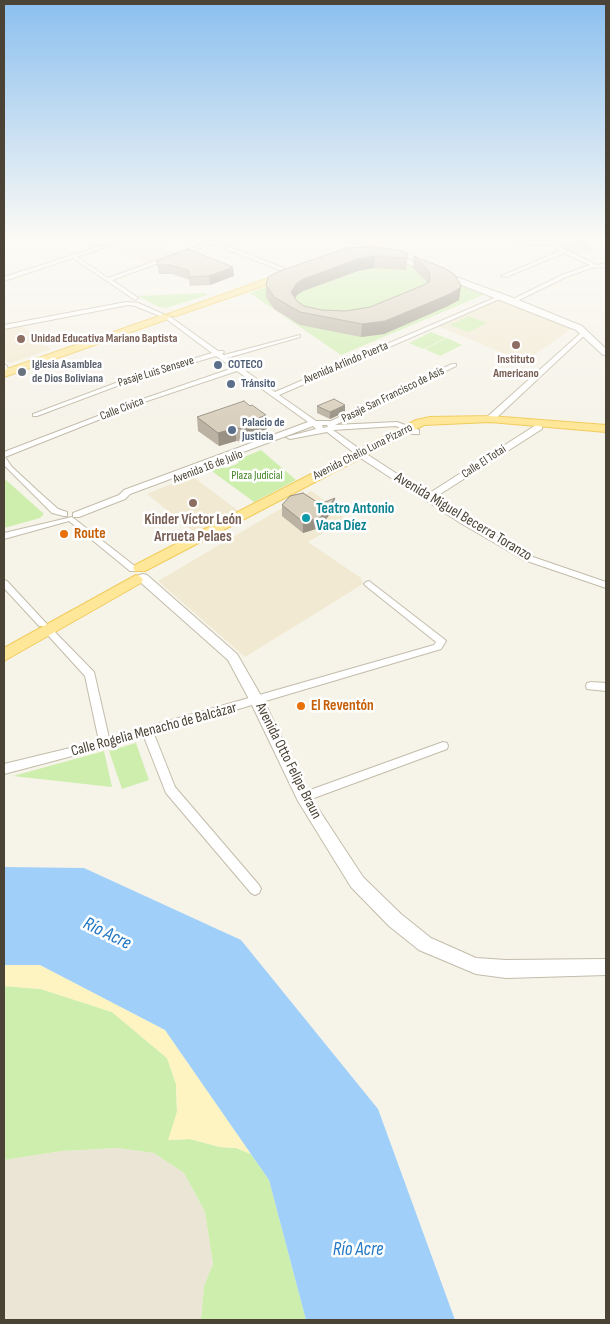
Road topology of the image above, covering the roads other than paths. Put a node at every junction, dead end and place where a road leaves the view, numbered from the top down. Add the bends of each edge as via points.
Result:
1 (131, 300) edge
2 (137, 300) edge
3 (207, 300) edge
4 (488, 300) edge
5 (509, 300) edge
6 (125, 301) junction
7 (513, 301) joint
8 (166, 314) junction
9 (4, 325) edge
10 (586, 332) junction
11 (298, 336) dead end
12 (606, 353) edge
13 (222, 354) junction
14 (454, 365) dead end
15 (240, 368) junction
16 (4, 370) edge
17 (274, 392) junction
18 (35, 415) dead end
19 (304, 417) junction
20 (490, 419) junction
21 (303, 426) junction
22 (324, 426) junction
23 (539, 427) junction
24 (606, 429) edge
25 (412, 430) junction
26 (606, 433) edge
27 (4, 455) edge
28 (362, 455) junction
29 (4, 459) edge
30 (6, 470) edge
31 (122, 497) junction
32 (428, 498) junction
33 (68, 517) junction
34 (4, 530) edge
35 (4, 536) edge
36 (138, 574) junction
37 (4, 583) edge
38 (368, 584) dead end
39 (606, 585) edge
40 (45, 627) junction
41 (4, 646) edge
42 (4, 655) edge
43 (591, 686) dead end
44 (606, 686) edge
45 (258, 701) junction
46 (148, 732) junction
47 (105, 744) junction
48 (443, 746) dead end
49 (4, 769) edge
50 (303, 797) junction
51 (255, 889) dead end
52 (606, 967) edge

1 - 6 street
2 - 8 street, Avenida Miguel Becerra Toranzo
3 - 8 main road
4 - 17 street, Avenida Arlindo Puerta
5 - 7 street
6 - 8 street, Avenida Miguel Becerra Toranzo
6 - 9 street
7 - 10 street
8 - 13 street, Avenida Miguel Becerra Toranzo
8 - 16 main road
10 - 12 street
10 - 20 street
11 - 13 street, Pasaje Luis Senseve
13 - 15 street, Avenida Miguel Becerra Toranzo
13 - 15 street, Avenida Miguel Becerra Toranzo
13 - 18 street, Pasaje Luis Senseve via 123,382
14 - 22 street, Pasaje San Francisco de Asís
15 - 17 street, Avenida Miguel Becerra Toranzo
15 - 27 street, Calle Cívica via 139,402
17 - 19 street, Avenida Miguel Becerra Toranzo
17 - 22 street, Avenida Miguel Becerra Toranzo
19 - 21 street via 308,420
19 - 22 street, Avenida Miguel Becerra Toranzo
20 - 24 main road, Avenida Chelio Luna Pizarro
20 - 25 main road, Avenida Chelio Luna Pizarro via 430,420
21 - 22 street, Avenida 16 de Julio
21 - 31 street, Avenida 16 de Julio via 127,492
22 - 25 street, Avenida 16 de Julio via 397,424
22 - 28 street, Avenida Miguel Becerra Toranzo
22 - 31 street, Avenida 16 de Julio
23 - 25 main road, Avenida Chelio Luna Pizarro via 459,423
23 - 26 main road, Avenida Chelio Luna Pizarro
23 - 32 street, Calle El Totai
25 - 28 main road, Avenida Chelio Luna Pizarro
28 - 32 street, Avenida Miguel Becerra Toranzo
28 - 36 main road, Avenida Chelio Luna Pizarro
29 - 30 street, Avenida Otto Felipe Braun
30 - 33 street, Avenida Otto Felipe Braun via 55,511
31 - 33 street, Avenida 16 de Julio
32 - 39 street, Avenida Miguel Becerra Toranzo via 527,558
33 - 34 street, Avenida 16 de Julio
33 - 35 street, Avenida 16 de Julio
33 - 36 street, Avenida Otto Felipe Braun
36 - 40 main road, Avenida Chelio Luna Pizarro
36 - 45 street, Avenida Otto Felipe Braun via 233,657
37 - 40 street
38 - 45 street, Calle Rogelia Menacho de Balcázar via 441,641 438,647
40 - 41 main road, Avenida Chelio Luna Pizarro
40 - 42 main road, Avenida Chelio Luna Pizarro
40 - 47 street via 90,675
43 - 44 street
45 - 46 street, Calle Rogelia Menacho de Balcázar
45 - 50 street, Avenida Otto Felipe Braun
46 - 47 street, Calle Rogelia Menacho de Balcázar
46 - 51 street via 170,790
47 - 49 street, Calle Rogelia Menacho de Balcázar
48 - 50 street
50 - 52 street, Avenida Otto Felipe Braun via 357,882 424,944 476,966 506,969

